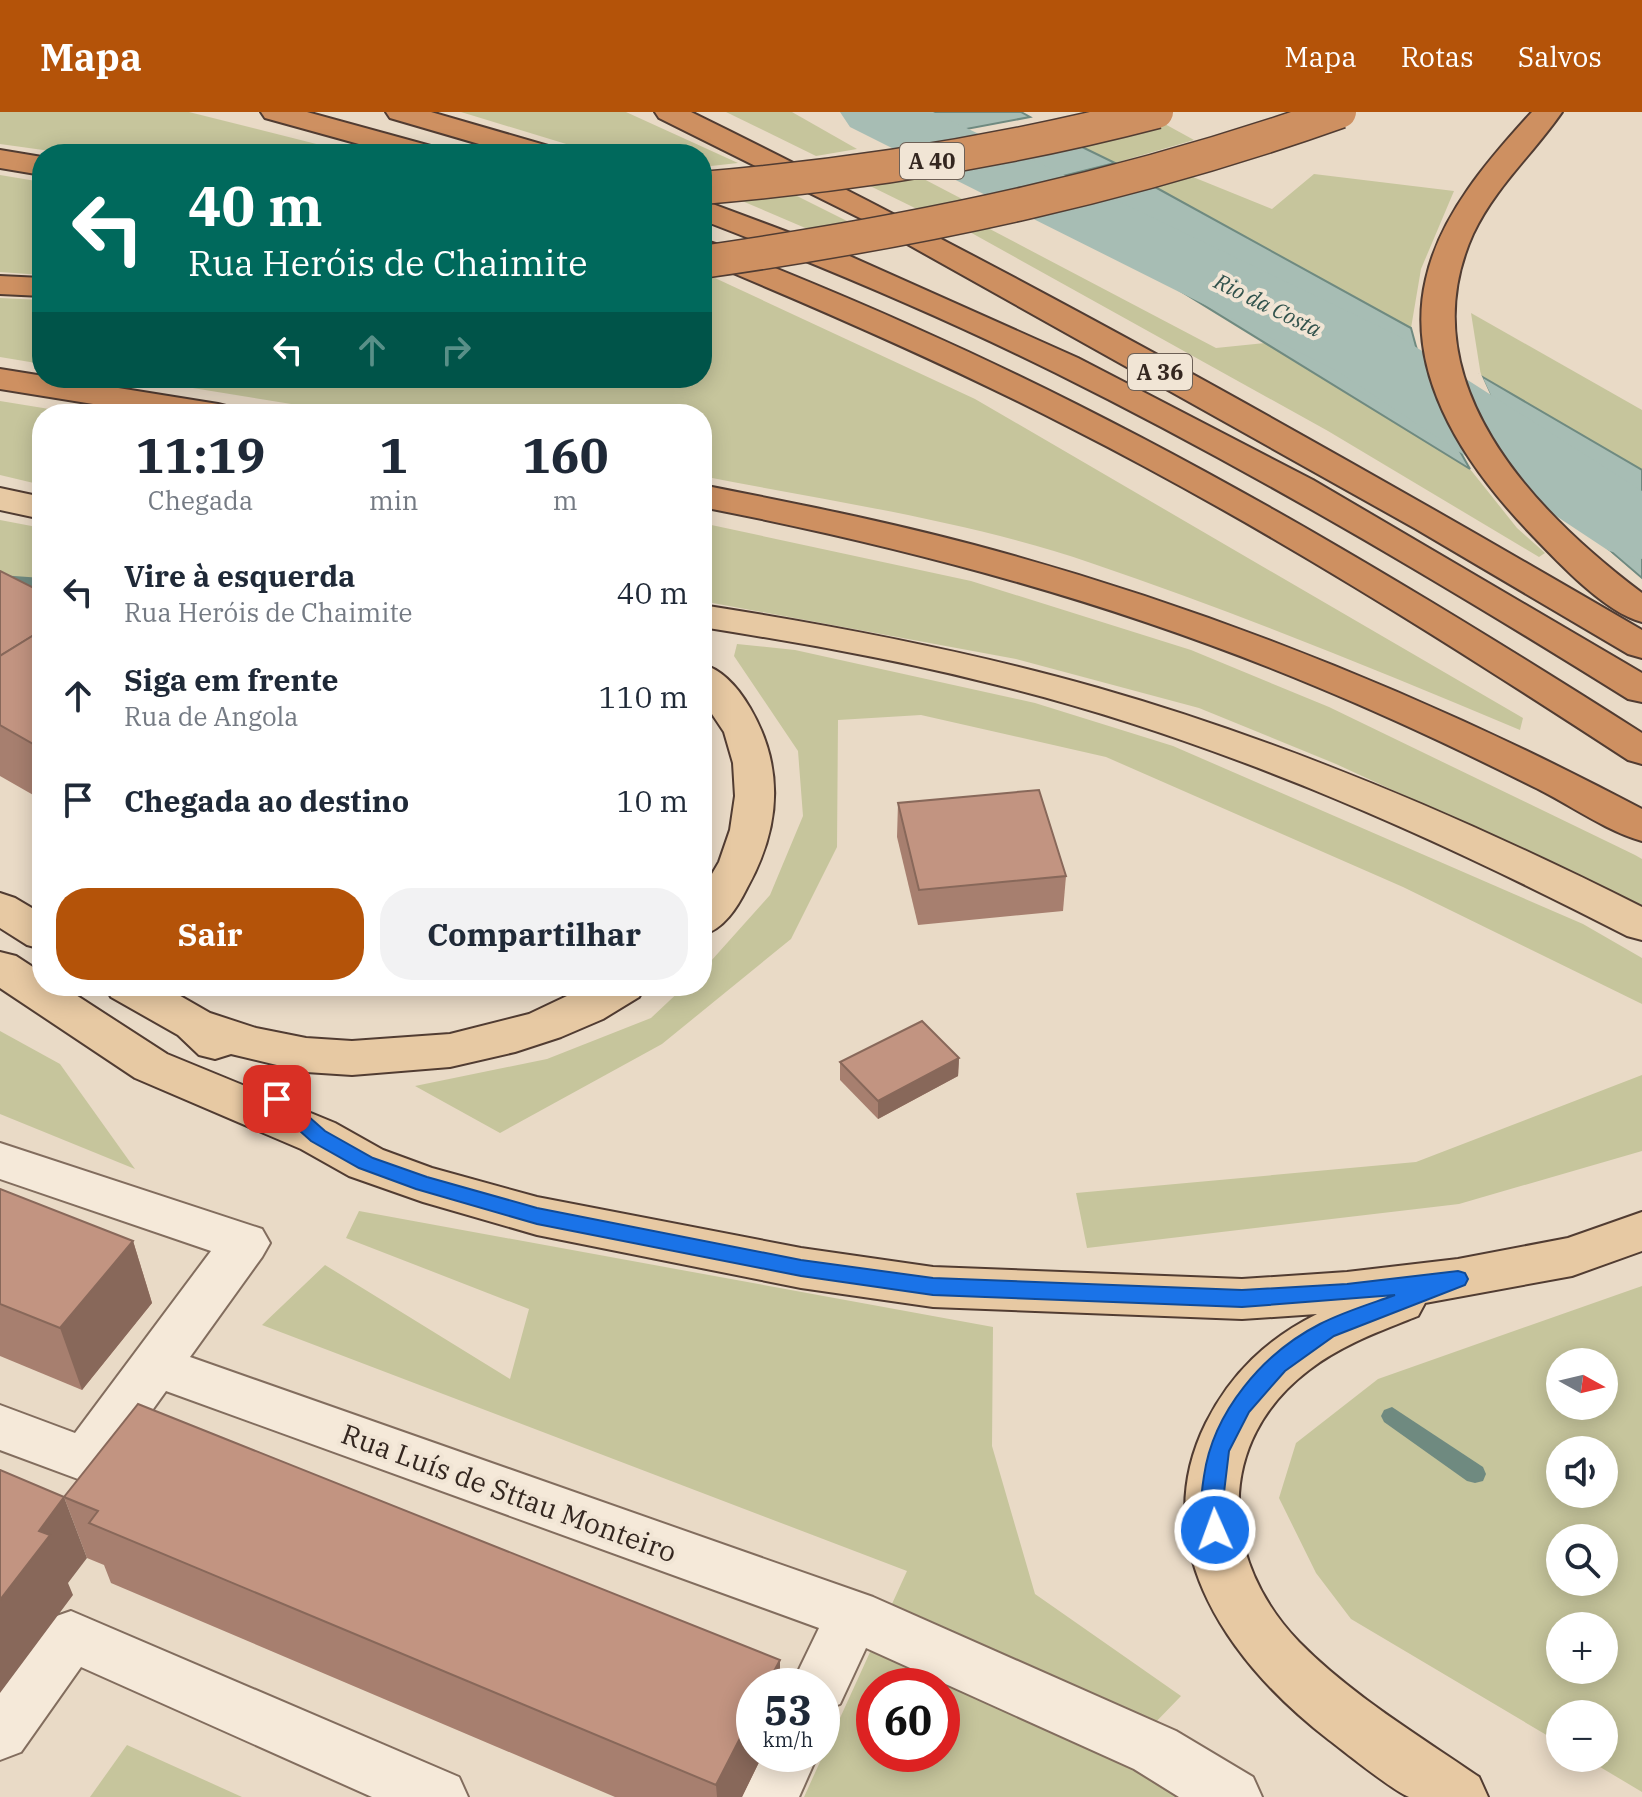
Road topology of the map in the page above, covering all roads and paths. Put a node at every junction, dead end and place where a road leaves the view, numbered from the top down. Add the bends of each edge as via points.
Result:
1 (275, 112) edge
2 (400, 112) edge
3 (669, 112) edge
4 (1157, 112) edge
5 (1340, 112) edge
6 (1548, 112) edge
7 (392, 144) edge
8 (510, 144) edge
9 (0, 159) edge
10 (32, 164) edge
11 (712, 187) edge
12 (712, 213) edge
13 (712, 253) edge
14 (712, 260) edge
15 (0, 285) edge
16 (32, 287) edge
17 (0, 379) edge
18 (32, 384) edge
19 (56, 388) edge
20 (156, 404) edge
21 (712, 498) edge
22 (0, 499) edge
23 (32, 506) edge
24 (1635, 607) edge
25 (712, 618) edge
26 (1642, 646) edge
27 (712, 687) edge
28 (1642, 690) edge
29 (1642, 751) edge
30 (1642, 827) edge
31 (712, 906) edge
32 (0, 908) edge
33 (1642, 925) edge
34 (32, 928) edge
35 (0, 967) edge
36 (32, 988) edge
37 (44, 996) edge
38 (145, 996) edge
39 (605, 996) edge
40 (194, 1024) junction
41 (318, 1136) junction
42 (0, 1161) edge
43 (1642, 1231) edge
44 (1458, 1279) junction
45 (155, 1366) junction
46 (0, 1427) edge
47 (853, 1615) junction
48 (828, 1668) edge
49 (0, 1733) edge
50 (781, 1772) edge
51 (438, 1797) edge
52 (769, 1797) edge
53 (1232, 1797) edge
54 (1458, 1797) edge

1 - 7 highway
2 - 8 highway
3 - 26 highway, A 36 via 879,216 1440,527
4 - 11 highway, A 40, bridge via 959,157
5 - 14 highway, bridge via 1232,151 1063,199
6 - 24 highway via 1505,159 1460,231 1440,282 1438,328 1455,401 1503,483 1562,544
9 - 10 highway
12 - 28 highway via 959,315 1168,416 1403,545
13 - 29 highway via 990,374 1175,471 1427,615
15 - 16 highway
17 - 18 highway
19 - 20 highway
21 - 30 highway via 995,562 1197,628 1486,748
22 - 23 main road
25 - 33 main road via 895,649 1131,711 1368,799
27 - 31 main road via 739,715 751,748 756,790 753,828 739,870
32 - 34 main road
35 - 36 main road
37 - 41 main road via 151,1066
38 - 40 main road
39 - 40 main road via 559,1021 428,1054 323,1055 265,1048
40 - 41 main road
41 - 44 main road via 423,1184 537,1216 801,1268 933,1287 1242,1299
42 - 45 street via 245,1243
43 - 44 main road via 1572,1257
44 - 54 main road via 1327,1330 1278,1365 1241,1406 1218,1451 1212,1501 1218,1558 1237,1599 1278,1659 1338,1712
45 - 46 street via 86,1460
45 - 47 street, Rua Luís de Sttau Monteiro
47 - 48 street
47 - 53 street, Rua Luís de Sttau Monteiro via 1155,1750
49 - 51 street via 71,1636
50 - 52 street

